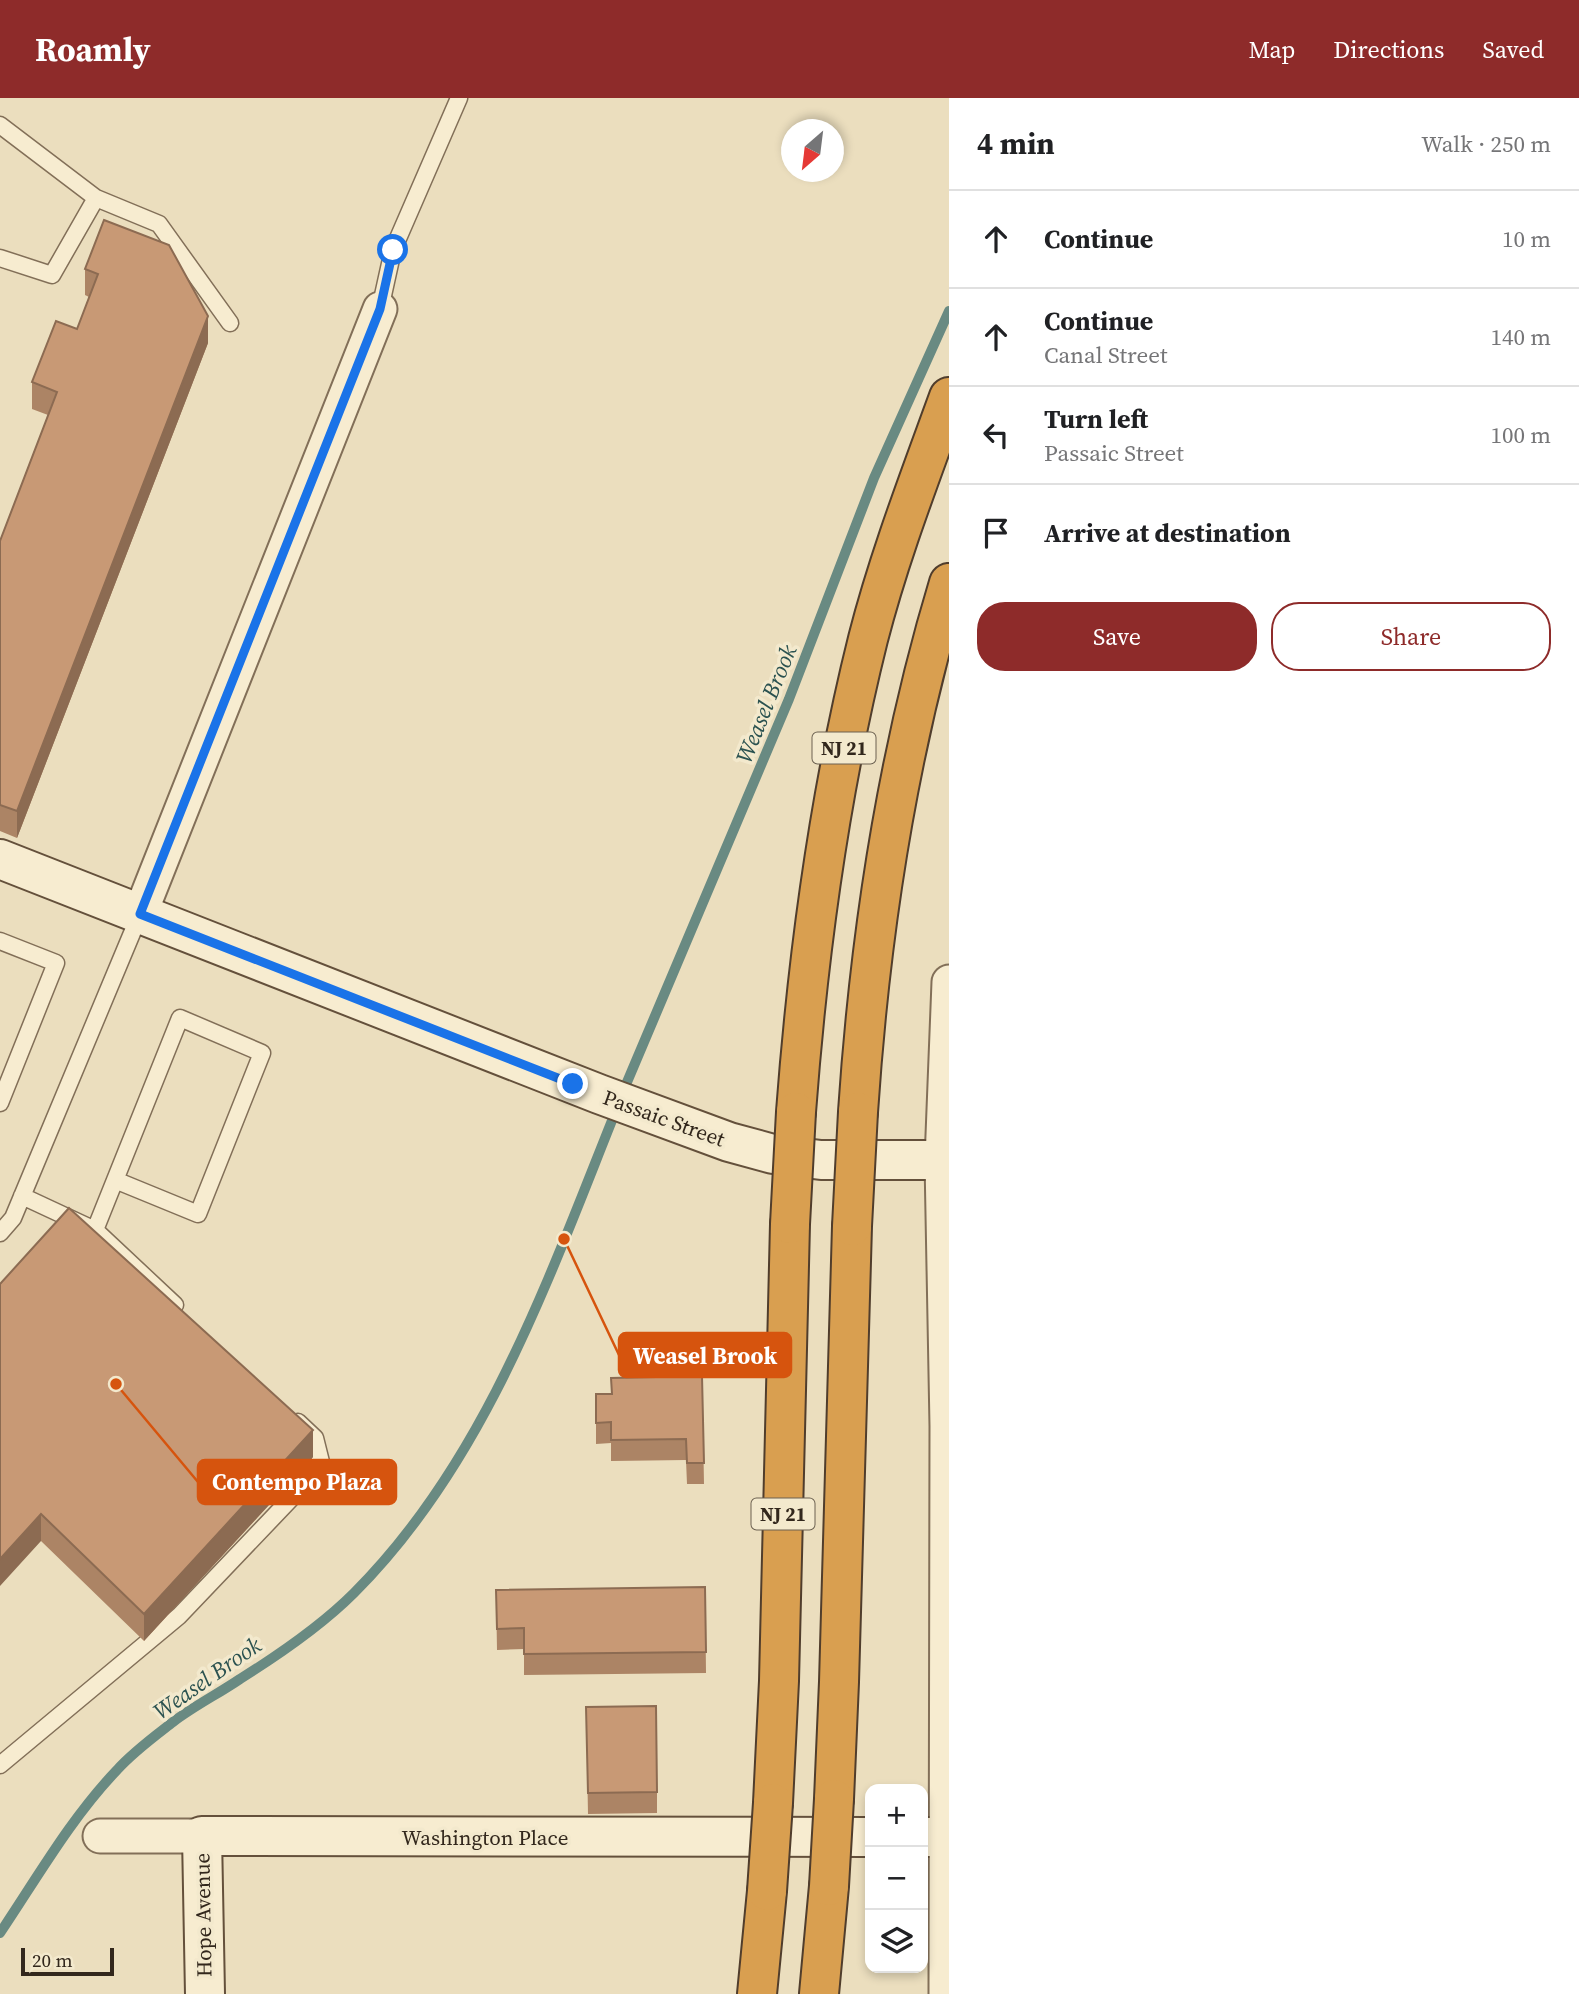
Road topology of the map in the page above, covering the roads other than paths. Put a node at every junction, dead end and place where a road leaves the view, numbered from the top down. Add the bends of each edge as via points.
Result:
1 (459, 98) edge
2 (0, 125) edge
3 (96, 198) junction
4 (0, 258) edge
5 (380, 309) joint
6 (230, 323) dead end
7 (949, 397) edge
8 (949, 583) edge
9 (0, 859) edge
10 (140, 914) junction
11 (0, 942) edge
12 (949, 982) edge
13 (0, 1103) edge
14 (946, 1161) edge
15 (115, 1180) junction
16 (22, 1196) junction
17 (95, 1230) junction
18 (0, 1233) edge
19 (185, 1315) edge
20 (285, 1410) edge
21 (948, 1426) edge
22 (0, 1765) edge
23 (100, 1836) dead end
24 (202, 1836) junction
25 (865, 1837) edge
26 (940, 1837) edge
27 (205, 1994) edge
28 (757, 1994) edge
29 (819, 1994) edge
30 (946, 1994) edge

1 - 5 lane via 393,250
2 - 3 lane
3 - 4 lane via 52,275
3 - 6 lane via 159,224
5 - 10 street
7 - 28 highway, NJ 21, bridge via 869,637 833,800 809,967 790,1224 773,1803
8 - 29 highway, NJ 21, bridge via 893,811 870,975 852,1226 834,1799
9 - 10 street, Passaic Street
10 - 14 street, Passaic Street via 729,1142 821,1160
10 - 16 lane
11 - 13 lane via 56,963
12 - 14 street
14 - 21 street
15 - 15 lane via 180,1018 262,1053 198,1213
15 - 17 lane
16 - 17 lane
16 - 18 lane via 13,1218
17 - 19 lane
20 - 22 lane via 315,1438 322,1466 179,1616
21 - 26 street
23 - 24 street, Washington Place
24 - 25 street, Washington Place
24 - 27 street, Hope Avenue
26 - 30 street

